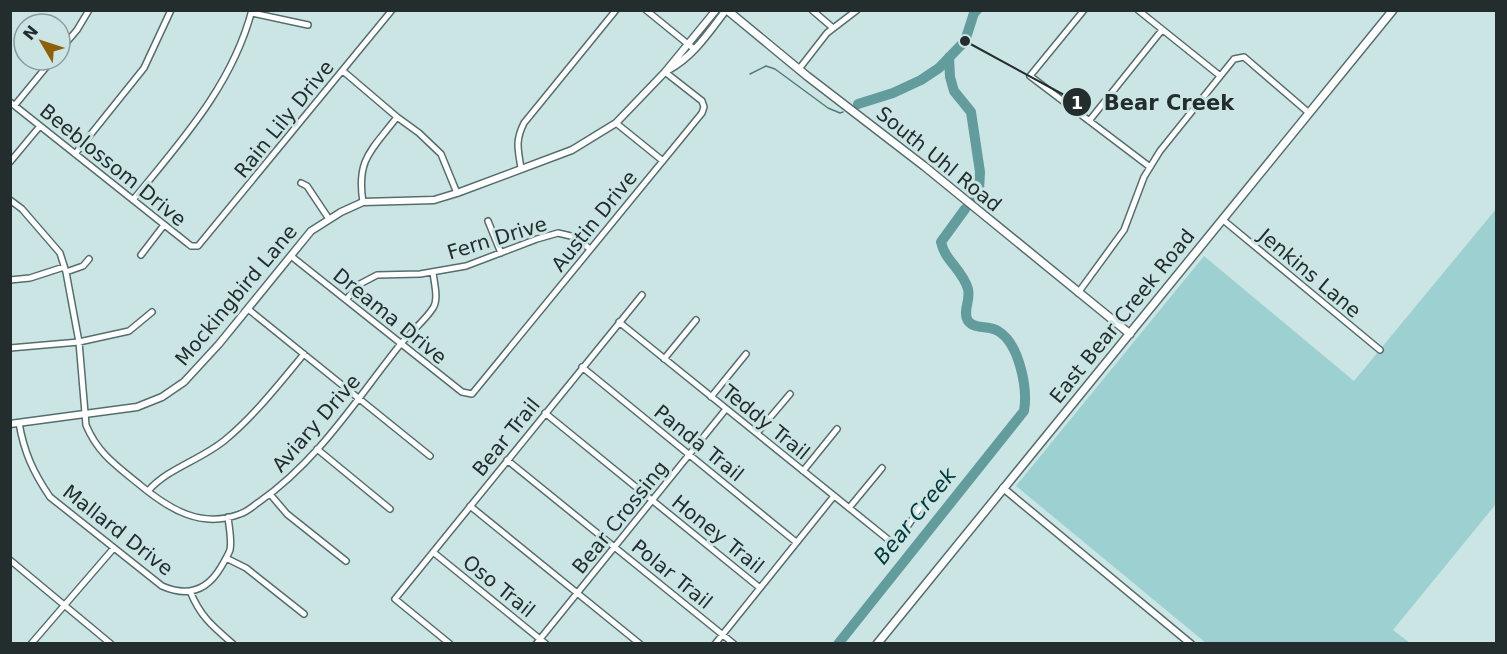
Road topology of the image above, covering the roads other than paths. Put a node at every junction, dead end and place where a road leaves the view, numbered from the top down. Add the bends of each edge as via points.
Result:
1 (89, 10) edge
2 (171, 10) edge
3 (392, 10) edge
4 (616, 10) edge
5 (646, 10) edge
6 (716, 10) edge
7 (727, 10) edge
8 (812, 10) edge
9 (857, 10) edge
10 (1084, 10) edge
11 (1138, 10) edge
12 (1394, 10) edge
13 (252, 12) edge
14 (308, 25) dead end
15 (833, 28) junction
16 (1161, 30) junction
17 (72, 35) edge
18 (691, 47) junction
19 (799, 69) junction
20 (343, 71) junction
21 (41, 72) edge
22 (665, 72) junction
23 (1219, 75) junction
24 (13, 104) edge
25 (1309, 113) junction
26 (397, 117) junction
27 (1089, 121) junction
28 (616, 123) junction
29 (40, 126) junction
30 (75, 153) junction
31 (663, 161) junction
32 (10, 162) edge
33 (1150, 167) junction
34 (521, 168) junction
35 (301, 183) dead end
36 (457, 193) junction
37 (133, 200) junction
38 (10, 201) edge
39 (363, 202) junction
40 (329, 219) junction
41 (1222, 219) junction
42 (488, 221) dead end
43 (164, 225) junction
44 (198, 246) joint
45 (591, 249) junction
46 (501, 254) junction
47 (141, 255) dead end
48 (291, 256) junction
49 (89, 259) dead end
50 (65, 270) junction
51 (433, 272) junction
52 (10, 280) edge
53 (1078, 293) junction
54 (642, 295) dead end
55 (346, 300) junction
56 (248, 309) junction
57 (152, 312) dead end
58 (696, 320) dead end
59 (619, 322) junction
60 (1130, 334) junction
61 (79, 342) junction
62 (401, 344) junction
63 (10, 348) edge
64 (1380, 350) dead end
65 (304, 354) junction
66 (746, 354) dead end
67 (664, 359) junction
68 (582, 367) junction
69 (472, 394) joint
70 (790, 394) dead end
71 (711, 397) junction
72 (358, 398) junction
73 (726, 408) junction
74 (545, 413) junction
75 (86, 414) junction
76 (19, 423) junction
77 (10, 424) edge
78 (837, 429) dead end
79 (757, 433) junction
80 (316, 449) junction
81 (689, 454) junction
82 (430, 456) dead end
83 (507, 459) junction
84 (882, 468) dead end
85 (803, 471) junction
86 (1003, 488) junction
87 (147, 491) junction
88 (270, 494) junction
89 (834, 496) junction
90 (652, 501) junction
91 (470, 506) junction
92 (921, 506) dead end
93 (849, 508) junction
94 (390, 509) dead end
95 (228, 517) junction
96 (796, 542) junction
97 (615, 547) junction
98 (113, 549) junction
99 (433, 552) junction
100 (226, 558) junction
101 (10, 560) edge
102 (346, 561) dead end
103 (760, 588) junction
104 (190, 591) junction
105 (577, 593) junction
106 (64, 606) junction
107 (304, 614) dead end
108 (722, 634) junction
109 (538, 641) edge
110 (31, 644) edge
111 (111, 644) edge
112 (233, 644) edge
113 (450, 644) edge
114 (546, 644) edge
115 (640, 644) edge
116 (715, 644) edge
117 (734, 644) edge
118 (877, 644) edge
119 (1191, 644) edge

1 - 17 street
2 - 30 street via 144,68
3 - 20 street, Rain Lily Drive
4 - 34 street via 524,123 517,144
5 - 18 street
6 - 18 street, Mockingbird Lane
7 - 18 street, Mockingbird Lane
7 - 19 main road, South Uhl Road
8 - 15 street
9 - 15 street
10 - 27 street via 1030,76
11 - 16 street
12 - 25 main road, East Bear Creek Road
13 - 14 street
13 - 37 street via 229,72 215,96
15 - 19 street
16 - 23 street
16 - 27 street
18 - 22 street, Mockingbird Lane
19 - 53 main road, South Uhl Road
20 - 26 street
20 - 44 street, Rain Lily Drive
21 - 24 street
22 - 28 street, Mockingbird Lane
22 - 31 street, Austin Drive via 702,101 704,107
23 - 25 street via 1234,58 1244,57
23 - 33 street
24 - 29 street, Beeblossom Drive
25 - 41 main road, East Bear Creek Road
26 - 36 street via 441,154
26 - 39 street via 366,158 360,183
27 - 33 street
28 - 31 street
28 - 34 street, Mockingbird Lane via 573,150
29 - 30 street, Beeblossom Drive
29 - 32 street
30 - 37 street, Beeblossom Drive
31 - 45 street, Austin Drive
33 - 53 street via 1124,230
34 - 36 street, Mockingbird Lane
35 - 40 street
36 - 39 street, Mockingbird Lane via 434,200
37 - 43 street, Beeblossom Drive
38 - 50 street, Aviary Drive via 54,246
39 - 40 street, Mockingbird Lane
40 - 48 street, Mockingbird Lane via 311,231
41 - 60 main road, East Bear Creek Road
41 - 64 street, Jenkins Lane
42 - 46 street
43 - 44 street, Beeblossom Drive via 191,246
43 - 47 street
45 - 46 street, Fern Drive via 574,237 558,233
45 - 69 street, Austin Drive
46 - 51 street, Fern Drive
48 - 55 street, Dreama Drive
48 - 56 street, Mockingbird Lane
49 - 50 street via 83,266
50 - 52 street
50 - 61 street, Aviary Drive
51 - 55 street, Fern Drive via 377,274 358,285
51 - 62 street, Aviary Drive via 433,308
53 - 60 main road, South Uhl Road
54 - 59 street, Bear Trail
55 - 62 street, Dreama Drive
56 - 65 street
56 - 75 street, Mockingbird Lane via 184,382 137,407
57 - 61 street via 129,331
58 - 67 street
59 - 67 street, Teddy Trail
59 - 68 street, Bear Trail
60 - 86 main road, East Bear Creek Road
61 - 63 street
61 - 75 street, Aviary Drive
62 - 69 street, Dreama Drive via 462,392
62 - 72 street, Aviary Drive
65 - 72 street
65 - 87 street via 259,408 224,441 157,480
66 - 71 street
67 - 71 street, Teddy Trail
68 - 74 street, Bear Trail
68 - 81 street, Panda Trail
70 - 79 street
71 - 73 street, Teddy Trail
72 - 80 street, Aviary Drive
72 - 82 street
73 - 79 street, Teddy Trail
73 - 81 street, Bear Crossing
74 - 83 street, Bear Trail
74 - 90 street, Honey Trail
75 - 76 street, Mockingbird Lane
75 - 87 street, Aviary Drive via 86,425 100,451
76 - 77 street, Mockingbird Lane
76 - 98 street, Mallard Drive via 24,449 50,497
78 - 85 street
79 - 85 street, Teddy Trail
80 - 88 street, Aviary Drive
80 - 94 street
81 - 90 street, Bear Crossing
81 - 96 street, Panda Trail
83 - 91 street, Bear Trail
83 - 97 street, Polar Trail
84 - 93 street
85 - 89 street, Teddy Trail
86 - 118 main road, East Bear Creek Road
86 - 119 street
87 - 95 street, Aviary Drive via 193,518
88 - 95 street, Aviary Drive via 241,514
88 - 102 street via 287,514
89 - 93 street, Teddy Trail
89 - 96 street
90 - 97 street, Bear Crossing
90 - 103 street, Honey Trail
91 - 99 street, Bear Trail
91 - 105 street
92 - 93 street, Teddy Trail via 895,545
95 - 100 street, Mallard Drive via 230,550
96 - 103 street
97 - 105 street, Bear Crossing
97 - 108 street, Polar Trail
98 - 104 street, Mallard Drive via 162,586 175,592
98 - 106 street
99 - 109 street, Oso Trail
99 - 113 street, Bear Trail via 395,599
100 - 104 street, Mallard Drive via 215,578 203,588
100 - 107 street via 246,568
101 - 106 street
103 - 108 street
104 - 112 street via 207,622
105 - 109 street, Bear Crossing
105 - 115 street
106 - 110 street
106 - 111 street
108 - 116 street
108 - 117 street, Polar Trail
109 - 114 street, Oso Trail

